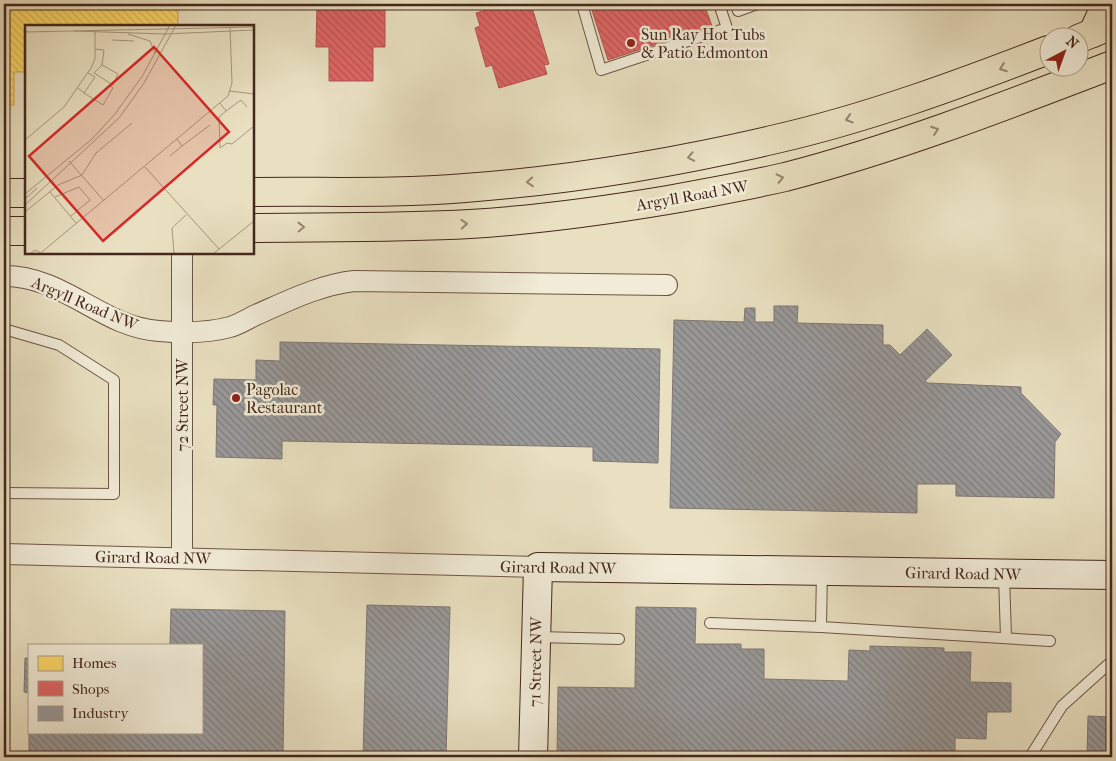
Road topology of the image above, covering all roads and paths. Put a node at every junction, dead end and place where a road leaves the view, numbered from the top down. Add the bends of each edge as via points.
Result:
1 (582, 4) edge
2 (719, 4) edge
3 (736, 4) edge
4 (757, 4) edge
5 (1106, 4) edge
6 (1095, 32) edge
7 (1038, 54) edge
8 (1112, 65) edge
9 (254, 192) edge
10 (4, 193) edge
11 (25, 193) edge
12 (254, 228) edge
13 (4, 231) edge
14 (25, 231) edge
15 (182, 254) edge
16 (4, 276) edge
17 (668, 286) dead end
18 (4, 329) edge
19 (182, 331) junction
20 (4, 494) edge
21 (4, 554) edge
22 (182, 558) junction
23 (538, 567) junction
24 (822, 570) junction
25 (1004, 574) junction
26 (1112, 575) edge
27 (710, 623) dead end
28 (821, 626) junction
29 (536, 637) junction
30 (1006, 638) junction
31 (619, 639) dead end
32 (1050, 641) dead end
33 (1112, 661) edge
34 (533, 757) edge
35 (1030, 757) edge

1 - 2 lane via 601,70 727,28
3 - 4 lane via 738,12
5 - 6 main road
7 -> 9 main road via 931,94 778,139 618,170 464,188
12 -> 8 main road, Argyll Road NW via 480,223 624,207 731,189 903,142
10 - 11 main road
13 - 14 main road
15 - 19 street, 72 Street NW
16 - 19 street, Argyll Road NW via 18,276 53,286 138,328
17 - 19 street, Argyll Road NW via 354,281 317,288 232,326 214,331
18 - 20 lane via 59,345 114,380 114,494
19 - 22 street, 72 Street NW
21 - 22 street, Girard Road NW
22 - 23 street, Girard Road NW
23 - 24 street, Girard Road NW
23 - 29 street, 71 Street NW
24 - 25 street, Girard Road NW
24 - 28 lane
25 - 26 street, Girard Road NW
25 - 30 lane
27 - 28 lane
28 - 30 lane
29 - 31 lane
29 - 34 street, 71 Street NW
30 - 32 lane
33 - 35 lane via 1062,706

